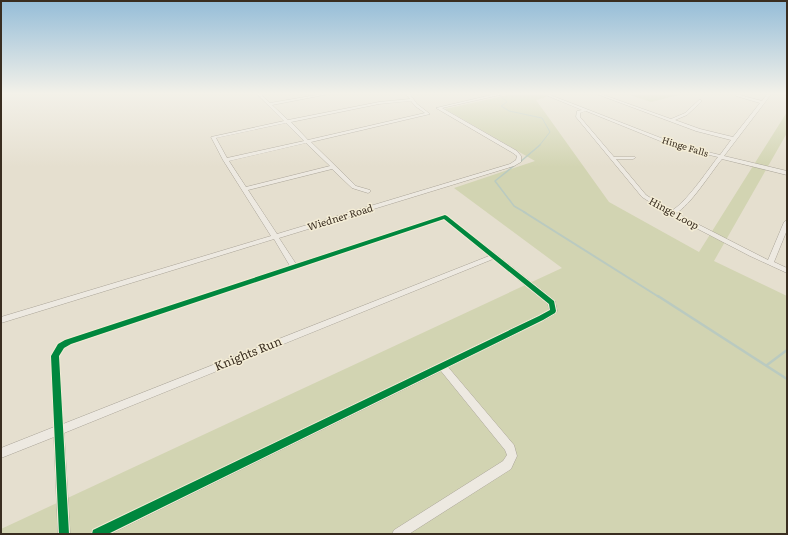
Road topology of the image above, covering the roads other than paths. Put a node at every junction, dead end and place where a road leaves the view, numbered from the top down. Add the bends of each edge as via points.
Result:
1 (283, 118) edge
2 (307, 118) edge
3 (411, 118) edge
4 (455, 118) edge
5 (578, 118) edge
6 (606, 118) edge
7 (666, 118) edge
8 (677, 118) edge
9 (750, 118) edge
10 (672, 120) junction
11 (287, 122) junction
12 (734, 139) junction
13 (308, 142) junction
14 (720, 157) junction
15 (612, 158) junction
16 (633, 158) dead end
17 (226, 160) junction
18 (333, 166) junction
19 (787, 173) edge
20 (245, 189) junction
21 (368, 191) dead end
22 (671, 213) junction
23 (786, 225) edge
24 (276, 236) junction
25 (495, 256) junction
26 (770, 264) junction
27 (294, 266) junction
28 (787, 271) edge
29 (1, 320) edge
30 (442, 366) junction
31 (60, 430) junction
32 (1, 452) edge
33 (64, 534) edge
34 (97, 534) edge
35 (398, 534) edge

1 - 11 street
2 - 11 street
3 - 13 street
4 - 24 street, Wiedner Road via 511,150 518,156 519,161
5 - 15 street, Hinge Loop
6 - 14 street, Hinge Falls via 677,146
7 - 10 street
8 - 10 street
9 - 12 street
10 - 12 street
11 - 13 street
11 - 17 street via 213,137
12 - 14 street
13 - 17 street
13 - 18 street
14 - 19 street, Hinge Falls
14 - 22 street via 679,209
15 - 16 street
15 - 22 street, Hinge Loop via 644,196
17 - 20 street
18 - 20 street
18 - 21 street via 354,187
20 - 24 street
22 - 26 street, Hinge Loop
23 - 26 street
24 - 27 street
24 - 29 street, Wiedner Road
25 - 27 street via 445,217
25 - 30 street via 547,298 552,303 553,311
25 - 31 street, Knights Run
26 - 28 street, Hinge Loop
27 - 31 street via 61,346 55,356
30 - 34 street
30 - 35 street via 510,448 512,456 508,465
31 - 32 street, Knights Run
31 - 33 street

